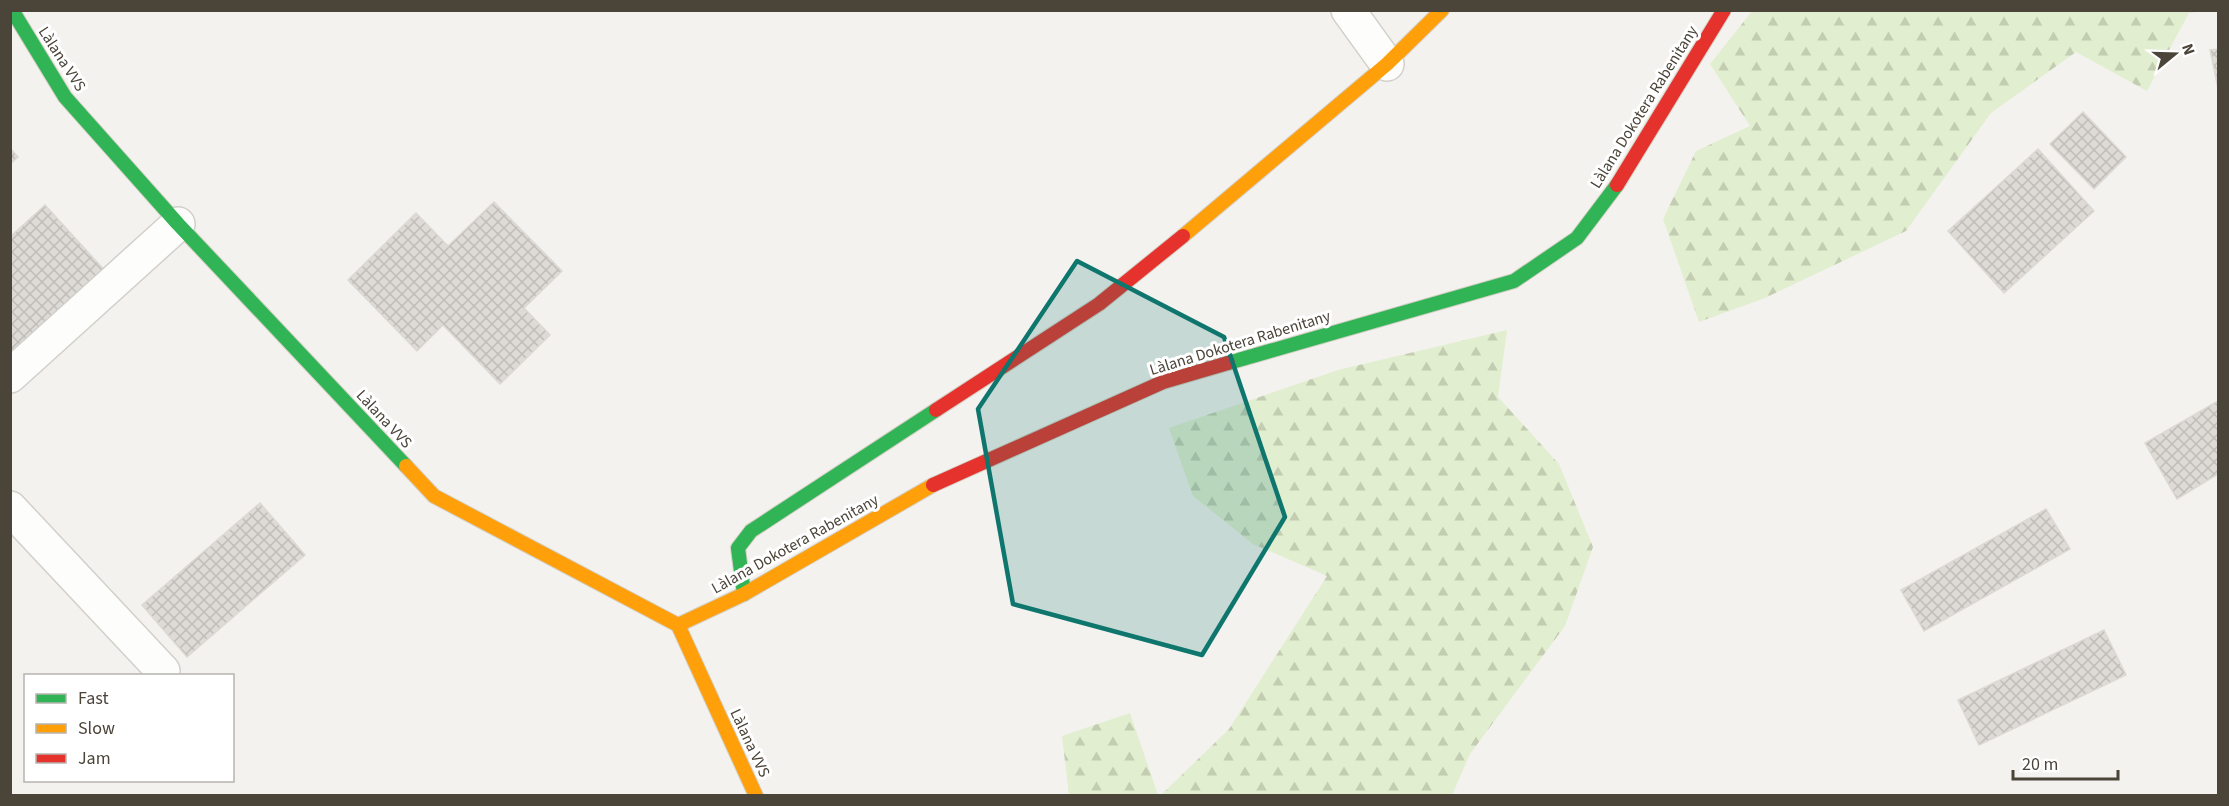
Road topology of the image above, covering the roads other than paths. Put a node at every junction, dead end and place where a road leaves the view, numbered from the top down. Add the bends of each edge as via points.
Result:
1 (12, 10) edge
2 (1348, 10) edge
3 (1442, 10) edge
4 (1724, 10) edge
5 (1386, 64) junction
6 (178, 224) junction
7 (10, 376) edge
8 (10, 508) edge
9 (744, 594) junction
10 (678, 625) junction
11 (163, 671) dead end
12 (756, 795) edge

1 - 6 street, Làlana VVS via 65,98
2 - 5 street
3 - 5 street
4 - 9 street, Làlana Dokotera Rabenitany via 1617,185 1577,238 1514,281 1163,381 948,476
5 - 9 street via 1099,304 751,531 738,548
6 - 7 street
6 - 10 street, Làlana VVS via 434,496
8 - 11 street
9 - 10 street, Làlana Dokotera Rabenitany
10 - 12 street, Làlana VVS

